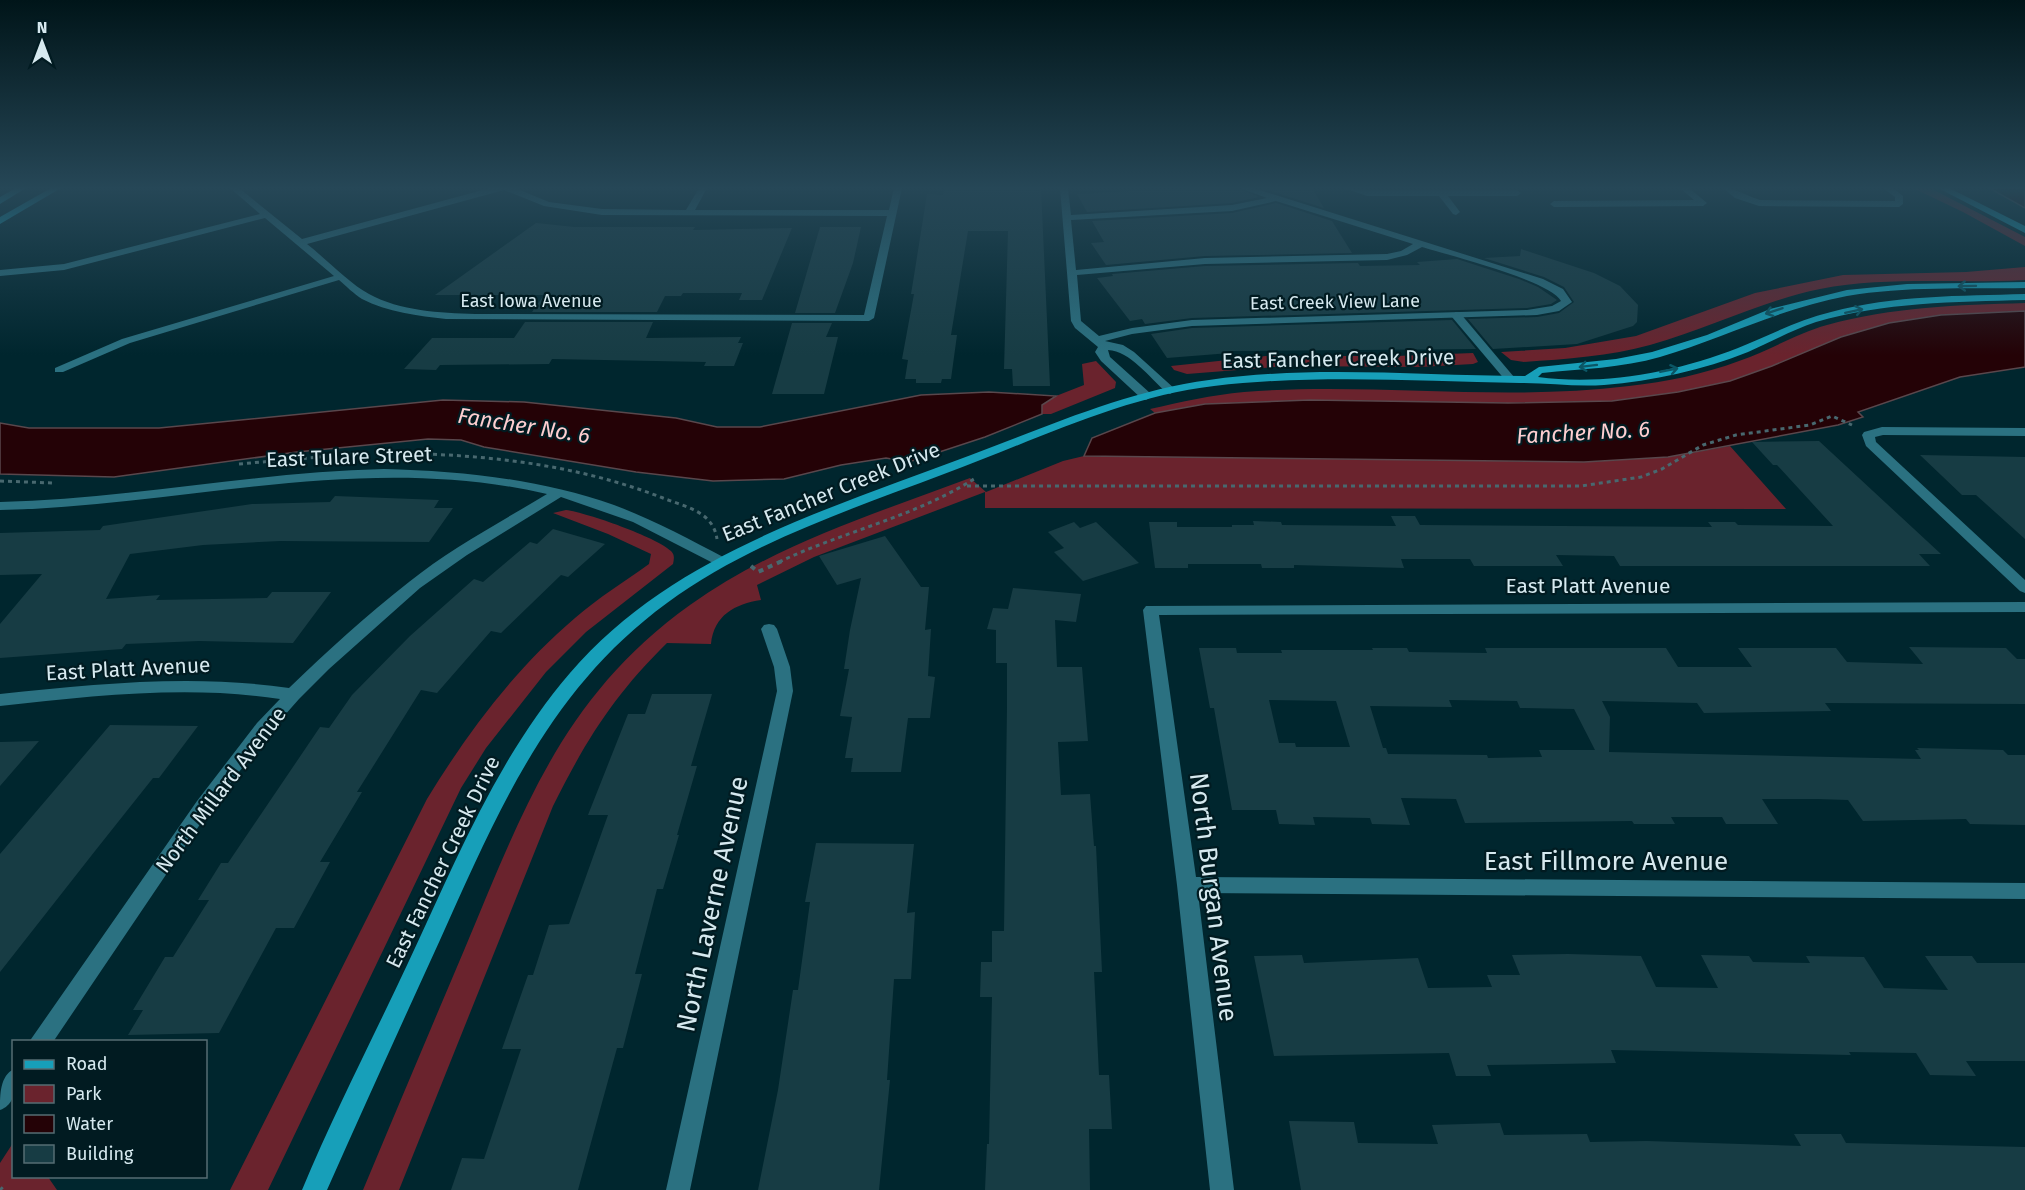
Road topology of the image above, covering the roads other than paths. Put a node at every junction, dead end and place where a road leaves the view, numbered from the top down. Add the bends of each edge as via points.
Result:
1 (298, 243) edge
2 (156, 244) edge
3 (885, 244) edge
4 (1068, 244) edge
5 (1420, 244) joint
6 (0, 273) edge
7 (1071, 273) junction
8 (340, 278) junction
9 (2025, 285) edge
10 (2025, 297) edge
11 (1456, 315) junction
12 (1100, 343) junction
13 (59, 370) dead end
14 (1528, 379) junction
15 (1509, 380) junction
16 (1170, 390) junction
17 (1146, 396) junction
18 (2025, 432) edge
19 (558, 493) junction
20 (0, 506) edge
21 (720, 561) junction
22 (2025, 588) edge
23 (2025, 607) edge
24 (1151, 610) joint
25 (769, 630) dead end
26 (293, 695) junction
27 (0, 700) edge
28 (1187, 885) junction
29 (2025, 891) edge
30 (41, 1040) edge
31 (12, 1083) edge
32 (0, 1099) edge
33 (314, 1190) edge
34 (678, 1190) edge
35 (1222, 1190) edge

1 - 8 street, East Iowa Avenue
2 - 6 street via 64,267
3 - 8 street, East Iowa Avenue via 869,318 448,316 386,306
4 - 7 street
5 - 7 street via 1387,257 1205,261
5 - 11 street, East Creek View Lane via 1539,281 1565,296 1567,302 1563,307 1545,311
7 - 12 street via 1076,321
8 - 13 street via 126,340
9 -> 14 street via 1907,287 1847,293 1774,311 1654,355 1539,370
14 -> 10 street via 1551,384 1587,382 1678,369 1743,350 1809,321 1882,305
11 - 12 street, East Creek View Lane via 1192,322 1132,331
11 - 15 street
12 - 16 street via 1130,354
12 - 17 street via 1104,359
14 - 15 street, East Fancher Creek Drive
15 - 16 street, East Fancher Creek Drive via 1267,378
16 - 17 street, East Fancher Creek Drive
17 - 21 street, East Fancher Creek Drive via 822,516
18 - 22 street via 1882,431 1868,435 1870,443
19 - 20 street, East Tulare Street via 505,482 379,473 310,476 128,498
19 - 21 street, East Tulare Street via 657,527
19 - 26 street, North Millard Avenue via 415,585
21 - 33 street, East Fancher Creek Drive via 649,607 579,672 540,725 485,819
23 - 24 street, East Platt Avenue
24 - 28 street, North Burgan Avenue
25 - 34 street, North Laverne Avenue via 785,691
26 - 27 street, East Platt Avenue via 199,685
26 - 30 street, North Millard Avenue via 203,806
28 - 29 street, East Fillmore Avenue
28 - 35 street, North Burgan Avenue
31 - 32 street

